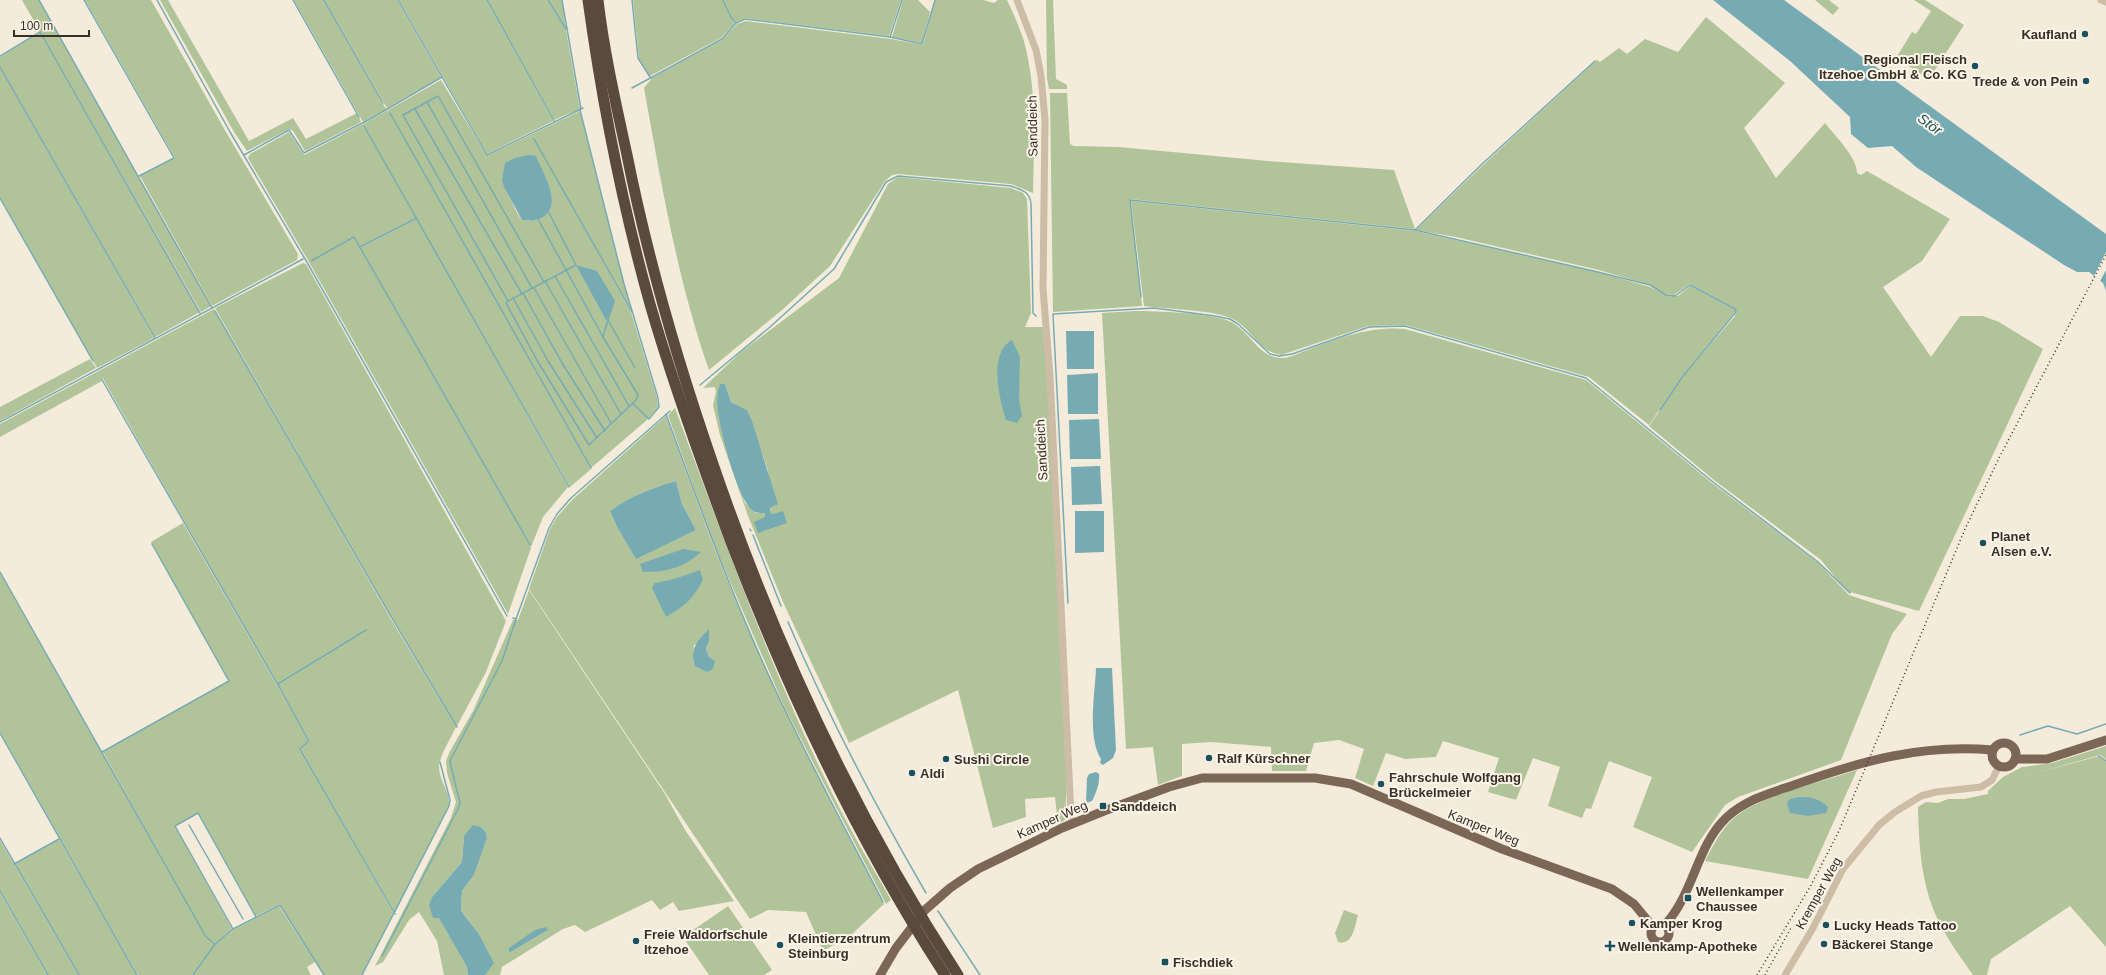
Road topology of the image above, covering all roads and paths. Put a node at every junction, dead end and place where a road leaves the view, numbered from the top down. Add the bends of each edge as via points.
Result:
1 (588, 0) edge
2 (598, 0) edge
3 (1017, 0) edge
4 (2101, 0) edge
5 (2106, 2) edge
6 (2106, 740) edge
7 (1993, 750) junction
8 (2015, 759) junction
9 (1999, 766) junction
10 (1074, 823) junction
11 (910, 909) junction
12 (1665, 925) junction
13 (920, 927) junction
14 (1653, 927) junction
15 (880, 975) edge
16 (945, 975) edge
17 (958, 975) edge
18 (1786, 975) edge

1 - 11 highway via 620,186 652,310 698,453 762,621 803,715 852,816
2 - 11 highway via 605,52 650,257 678,358 726,501 771,619 811,712
3 - 10 street, Sanddeich via 1030,28 1041,76 1045,120 1043,289 1050,376 1071,818
4 - 5 street
6 - 8 main road via 2047,760
7 - 8 main road via 1999,744 2009,744 2015,750
7 - 9 main road via 1992,759
7 - 12 main road via 1954,748 1881,757 1753,799 1726,818 1711,837 1679,906
8 - 9 main road via 2008,766
9 - 18 street, Kremper Weg via 1992,780 1981,787 1921,796 1879,824 1843,869
10 - 14 main road, Kamper Weg via 1196,779 1329,779 1361,788 1496,846 1612,889 1634,904
10 - 15 main road, Kamper Weg via 978,869 950,888 912,925
11 - 13 highway
12 - 14 main road via 1658,924
12 - 14 main road, Kamper Weg via 1669,934 1660,942 1654,940 1651,935
13 - 16 highway
13 - 17 highway

